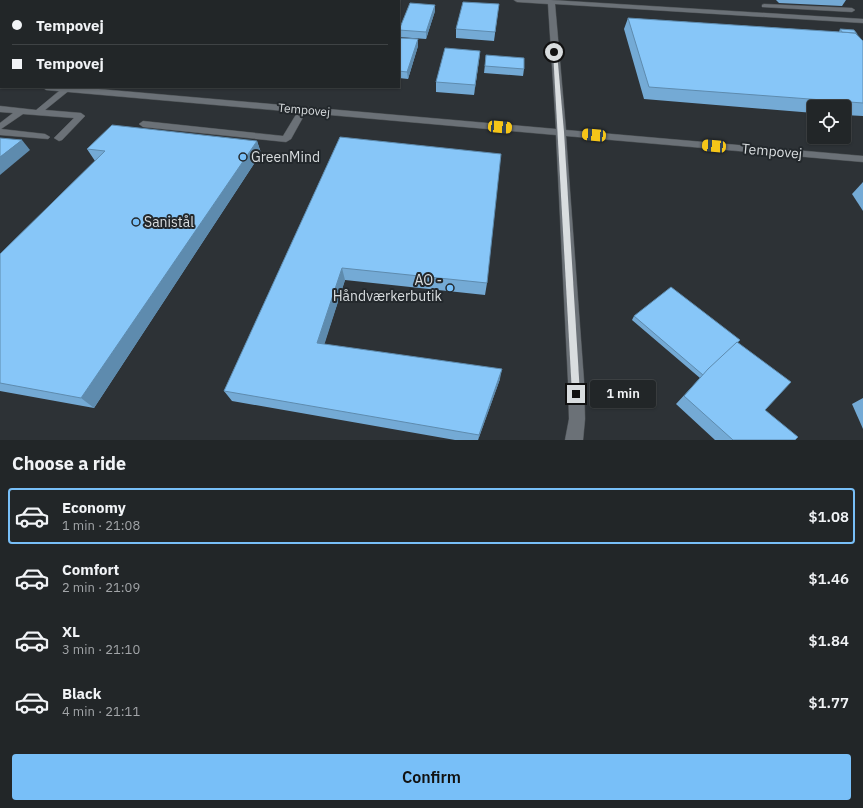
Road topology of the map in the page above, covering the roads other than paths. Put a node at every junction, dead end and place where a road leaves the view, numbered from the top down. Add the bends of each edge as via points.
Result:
1 (518, 0) edge
2 (551, 2) junction
3 (764, 6) dead end
4 (852, 10) dead end
5 (863, 21) edge
6 (57, 88) edge
7 (68, 89) junction
8 (0, 109) edge
9 (303, 110) junction
10 (21, 111) junction
11 (38, 112) junction
12 (143, 124) dead end
13 (0, 127) edge
14 (0, 132) edge
15 (561, 132) junction
16 (45, 137) dead end
17 (59, 138) dead end
18 (863, 159) edge
19 (577, 420) junction
20 (574, 440) edge
21 (583, 440) edge

1 - 2 street
2 - 5 street
2 - 15 street
3 - 4 lane
6 - 7 street, Tempovej
7 - 9 street, Tempovej
7 - 11 lane
8 - 10 lane
9 - 12 lane via 286,139
9 - 15 street, Tempovej
10 - 11 lane
10 - 13 lane
11 - 17 lane via 81,116
14 - 16 lane
15 - 18 street, Tempovej
15 - 19 street
19 - 20 street
19 - 21 street

